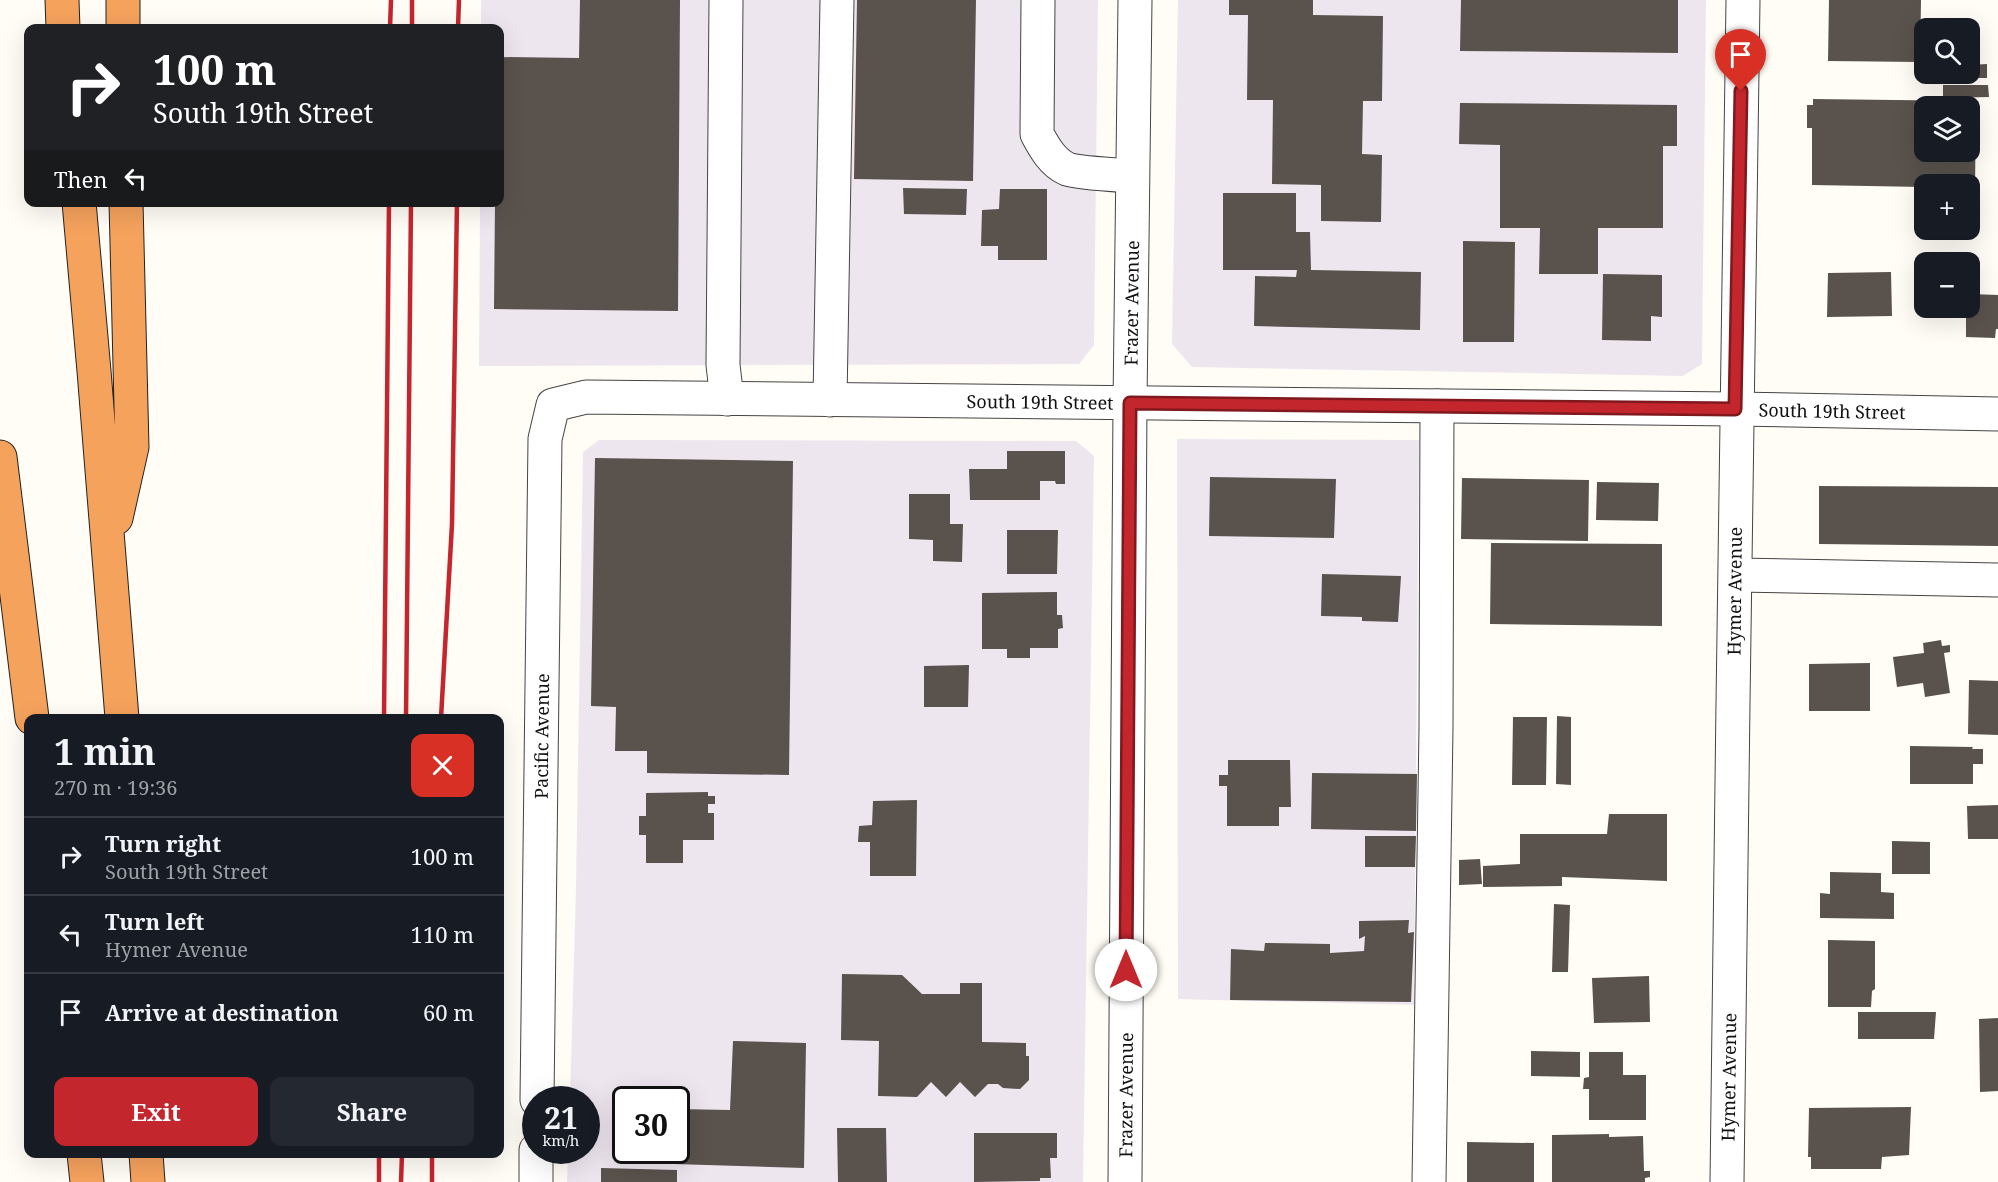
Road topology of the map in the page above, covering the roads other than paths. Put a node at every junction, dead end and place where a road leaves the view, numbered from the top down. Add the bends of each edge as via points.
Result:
1 (62, 0) edge
2 (123, 0) edge
3 (726, 0) edge
4 (837, 0) edge
5 (1038, 0) edge
6 (1135, 0) edge
7 (1743, 0) edge
8 (63, 24) edge
9 (123, 24) edge
10 (1132, 176) junction
11 (79, 207) edge
12 (126, 207) edge
13 (586, 398) joint
14 (727, 399) junction
15 (830, 400) junction
16 (1130, 403) junction
17 (1437, 406) junction
18 (1735, 409) junction
19 (1998, 414) edge
20 (0, 458) edge
21 (109, 546) junction
22 (1736, 575) junction
23 (1998, 580) edge
24 (32, 714) edge
25 (122, 714) edge
26 (537, 1086) edge
27 (84, 1158) edge
28 (146, 1158) edge
29 (536, 1164) edge
30 (87, 1182) edge
31 (148, 1182) edge
32 (536, 1182) edge
33 (1125, 1182) edge
34 (1429, 1182) edge
35 (1727, 1182) edge

1 - 8 highway
2 - 9 highway
3 - 14 street via 723,365
4 - 15 street
5 - 10 street via 1037,134 1044,148 1068,169
6 - 10 street, Frazer Avenue
7 - 18 street, Hymer Avenue
10 - 16 street, Frazer Avenue
11 - 21 highway
12 - 21 highway via 132,447
13 - 14 street, South 19th Street
13 - 26 street, Pacific Avenue via 553,405 546,439
14 - 15 street, South 19th Street
15 - 16 street, South 19th Street
16 - 17 street, South 19th Street
16 - 33 street, Frazer Avenue
17 - 18 street, South 19th Street
17 - 34 street
18 - 19 street, South 19th Street
18 - 22 street, Hymer Avenue
20 - 24 highway
21 - 25 highway
22 - 23 street
22 - 35 street, Hymer Avenue
27 - 30 highway
28 - 31 highway
29 - 32 street

